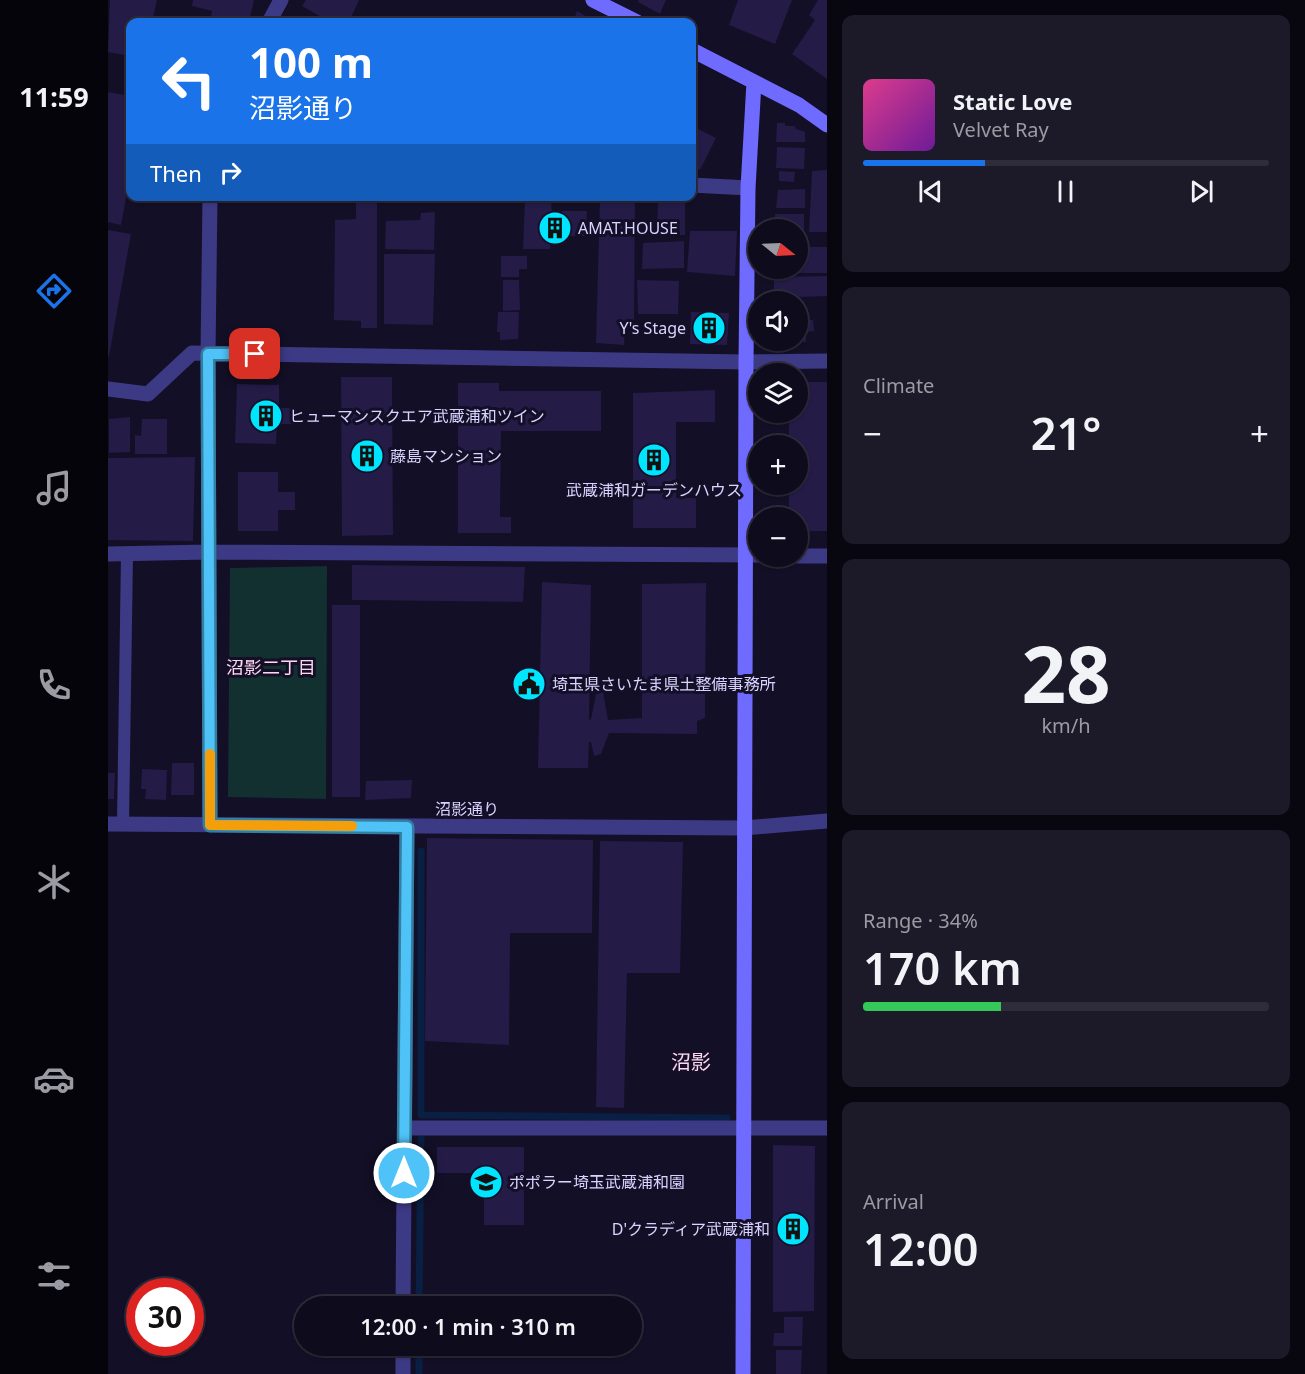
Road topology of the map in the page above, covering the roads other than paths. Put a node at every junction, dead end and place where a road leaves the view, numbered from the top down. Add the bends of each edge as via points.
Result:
1 (281, 0) edge
2 (593, 0) edge
3 (271, 18) edge
4 (629, 18) edge
5 (696, 53) edge
6 (753, 82) junction
7 (826, 124) edge
8 (696, 185) edge
9 (748, 188) junction
10 (210, 201) edge
11 (208, 354) junction
12 (826, 361) edge
13 (746, 362) junction
14 (108, 389) edge
15 (751, 507) edge
16 (209, 552) junction
17 (108, 554) edge
18 (127, 554) junction
19 (748, 555) edge
20 (808, 556) edge
21 (826, 556) edge
22 (752, 567) edge
23 (826, 821) edge
24 (115, 824) edge
25 (210, 825) junction
26 (407, 827) junction
27 (744, 828) junction
28 (405, 1128) junction
29 (826, 1128) edge
30 (742, 1129) junction
31 (403, 1296) edge
32 (403, 1356) edge
33 (403, 1374) edge
34 (743, 1374) edge

1 - 3 street
2 - 4 street
5 - 6 street
6 - 7 street via 799,105
6 - 9 street
8 - 9 street
9 - 13 street
10 - 11 street
11 - 13 street
11 - 14 street via 192,354 148,394
11 - 16 street
12 - 13 street
13 - 15 street
16 - 18 street
16 - 19 street
16 - 25 street
17 - 18 street
18 - 24 lane
20 - 21 street
22 - 27 street
23 - 27 street, 沼影通り
24 - 25 street, 沼影通り
25 - 26 street, 沼影通り
26 - 27 street, 沼影通り
26 - 28 street
27 - 30 street
28 - 30 street
28 - 31 street
29 - 30 street
30 - 34 street
32 - 33 street

